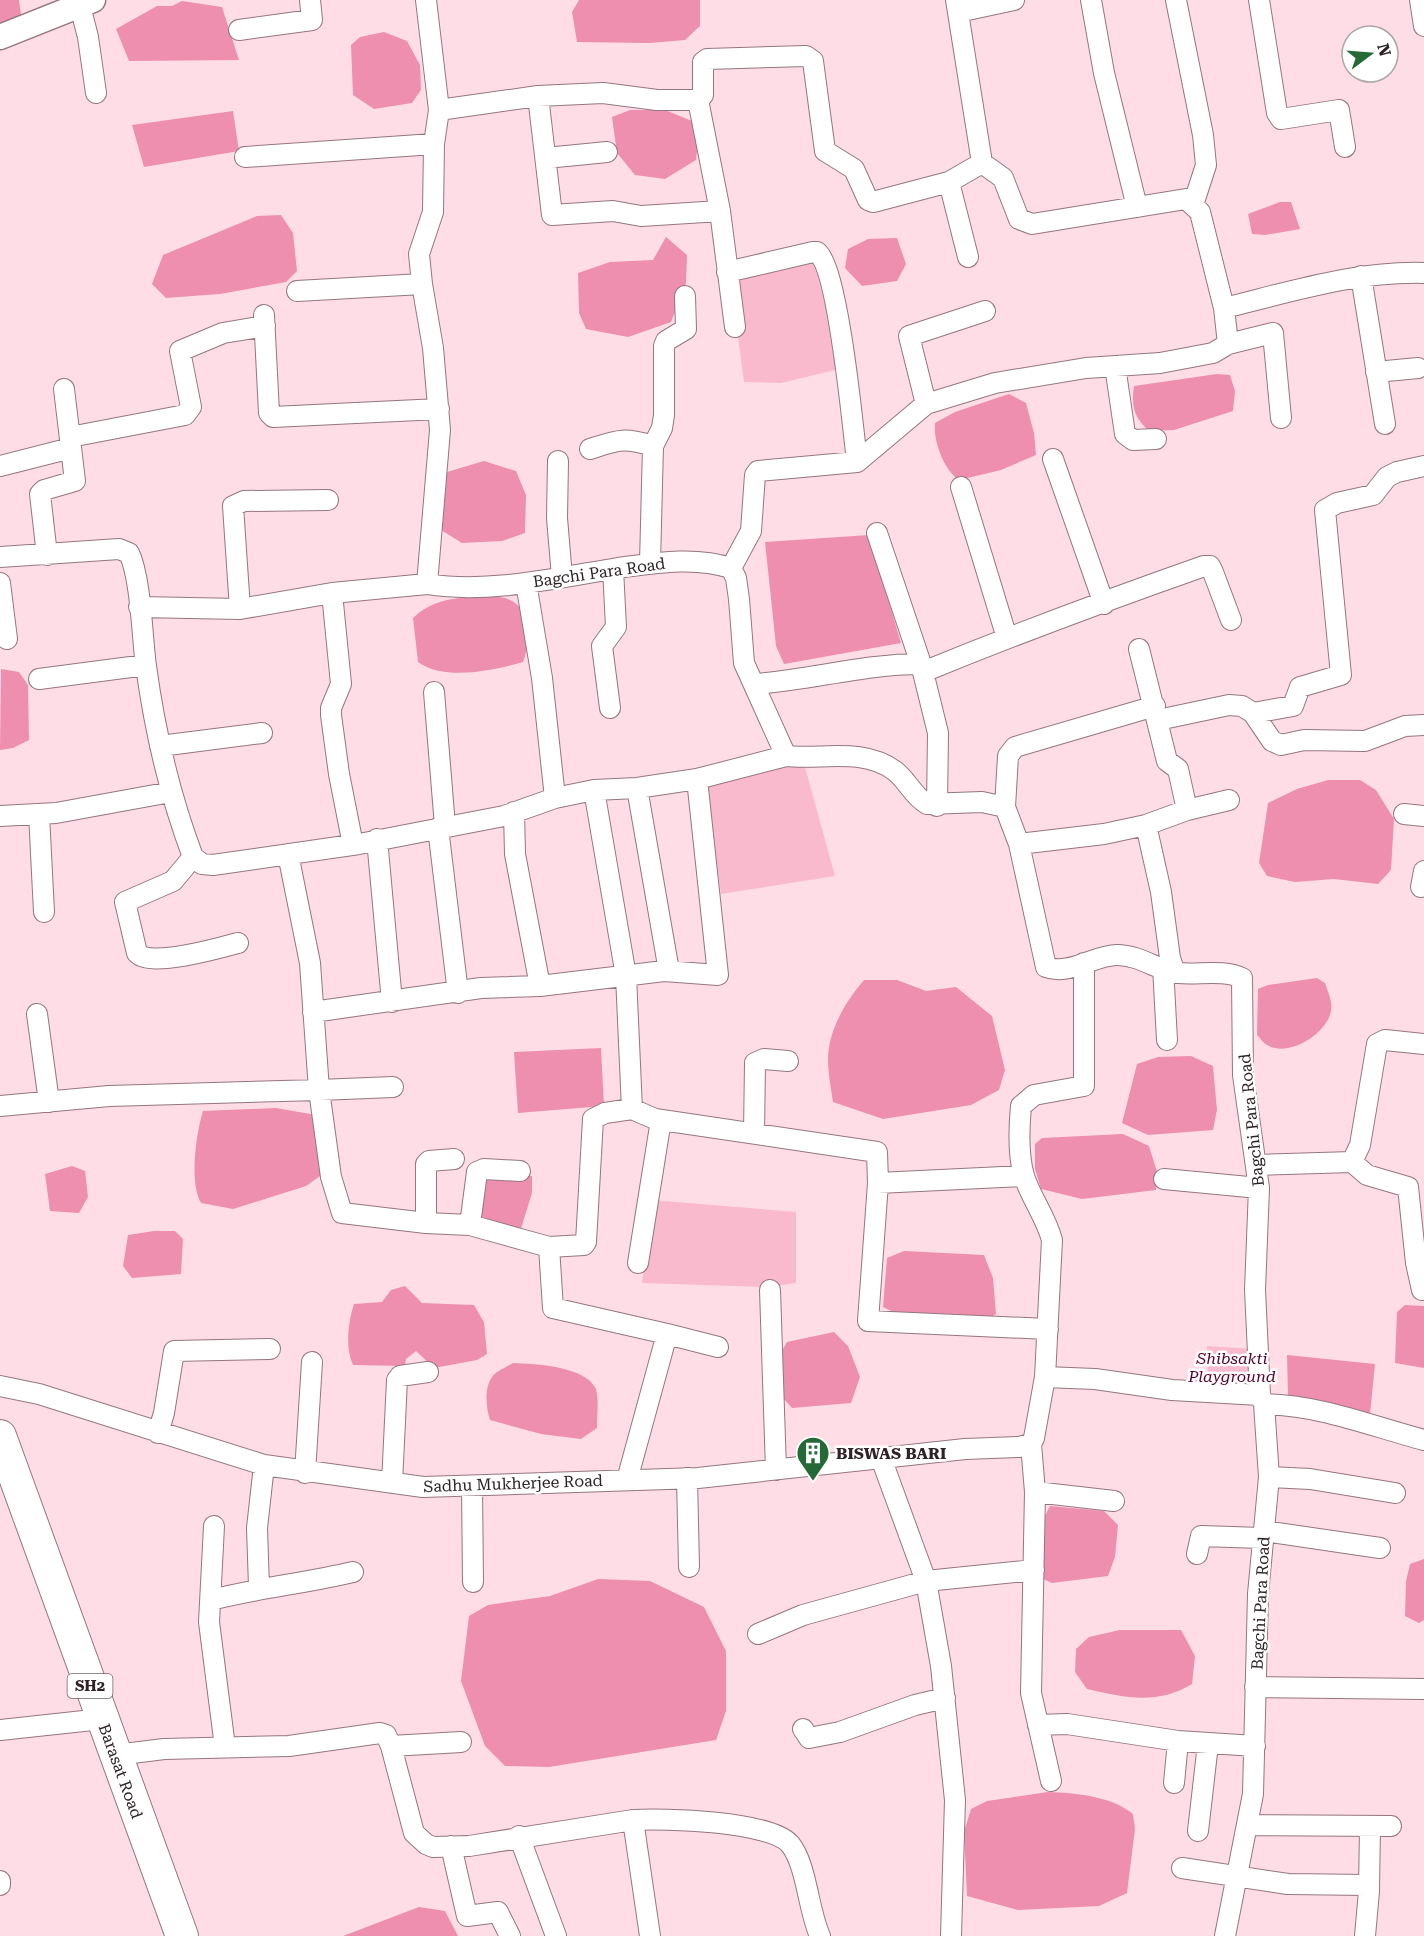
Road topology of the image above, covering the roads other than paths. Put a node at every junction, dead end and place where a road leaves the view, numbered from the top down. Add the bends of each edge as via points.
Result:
1 (310, 0) edge
2 (426, 0) edge
3 (1014, 0) edge
4 (1091, 0) edge
5 (1176, 0) edge
6 (1259, 0) edge
7 (1420, 0) edge
8 (74, 5) edge
9 (957, 6) edge
10 (1424, 26) edge
11 (239, 30) dead end
12 (0, 37) edge
13 (96, 93) dead end
14 (538, 96) junction
15 (698, 100) junction
16 (439, 110) junction
17 (434, 144) junction
18 (1345, 147) dead end
19 (607, 152) dead end
20 (245, 157) dead end
21 (546, 158) junction
22 (982, 163) junction
23 (949, 182) junction
24 (1193, 205) junction
25 (1137, 207) junction
26 (720, 211) junction
27 (968, 256) dead end
28 (727, 272) junction
29 (1424, 273) edge
30 (1361, 276) junction
31 (422, 284) junction
32 (297, 291) dead end
33 (685, 296) dead end
34 (1224, 308) junction
35 (984, 311) dead end
36 (735, 327) dead end
37 (1228, 344) junction
38 (1115, 366) junction
39 (1418, 368) dead end
40 (1376, 372) junction
41 (64, 389) dead end
42 (926, 404) junction
43 (439, 410) junction
44 (1281, 418) dead end
45 (1385, 424) dead end
46 (1156, 439) dead end
47 (70, 442) junction
48 (653, 446) junction
49 (590, 449) dead end
50 (1053, 459) dead end
51 (558, 461) dead end
52 (857, 462) junction
53 (0, 466) edge
54 (1424, 466) edge
55 (961, 487) dead end
56 (328, 500) dead end
57 (877, 532) dead end
58 (47, 555) junction
59 (0, 557) edge
60 (650, 563) junction
61 (731, 568) junction
62 (613, 569) junction
63 (562, 577) junction
64 (0, 583) edge
65 (526, 583) junction
66 (427, 584) junction
67 (332, 593) junction
68 (1104, 604) junction
69 (139, 607) junction
70 (240, 609) junction
71 (1231, 620) dead end
72 (1007, 638) junction
73 (8, 639) dead end
74 (1139, 649) dead end
75 (146, 664) junction
76 (922, 668) junction
77 (39, 680) dead end
78 (755, 684) junction
79 (434, 692) dead end
80 (610, 708) dead end
81 (1156, 713) junction
82 (1253, 713) junction
83 (1424, 725) edge
84 (262, 733) dead end
85 (160, 746) junction
86 (786, 756) junction
87 (697, 778) junction
88 (637, 788) junction
89 (594, 790) junction
90 (171, 792) junction
91 (555, 798) junction
92 (1229, 800) dead end
93 (937, 806) junction
94 (1005, 807) junction
95 (1186, 810) junction
96 (514, 812) junction
97 (39, 814) junction
98 (0, 816) edge
99 (1146, 825) junction
100 (442, 827) junction
101 (377, 839) junction
102 (353, 844) junction
103 (1019, 844) junction
104 (288, 854) junction
105 (194, 857) junction
106 (44, 912) dead end
107 (238, 943) dead end
108 (1084, 963) junction
109 (1169, 970) junction
110 (669, 971) junction
111 (626, 976) junction
112 (540, 986) junction
113 (458, 993) junction
114 (392, 1002) junction
115 (313, 1012) junction
116 (37, 1014) dead end
117 (1167, 1040) dead end
118 (1424, 1044) edge
119 (788, 1061) dead end
120 (393, 1087) dead end
121 (319, 1090) junction
122 (49, 1102) junction
123 (0, 1106) edge
124 (632, 1109) junction
125 (661, 1120) junction
126 (754, 1133) junction
127 (454, 1159) dead end
128 (1352, 1162) junction
129 (1257, 1165) junction
130 (520, 1171) dead end
131 (1024, 1176) junction
132 (1164, 1179) dead end
133 (878, 1183) junction
134 (1259, 1188) junction
135 (426, 1223) junction
136 (470, 1225) junction
137 (549, 1247) junction
138 (638, 1263) dead end
139 (770, 1290) dead end
140 (1422, 1290) dead end
141 (1048, 1329) junction
142 (667, 1334) junction
143 (718, 1347) dead end
144 (270, 1349) dead end
145 (312, 1362) dead end
146 (428, 1372) dead end
147 (1045, 1377) junction
148 (0, 1386) edge
149 (1262, 1399) junction
150 (158, 1433) junction
151 (0, 1436) edge
152 (1424, 1440) edge
153 (1032, 1441) junction
154 (881, 1458) junction
155 (264, 1465) junction
156 (776, 1470) junction
157 (305, 1473) junction
158 (1269, 1477) junction
159 (687, 1478) junction
160 (627, 1480) junction
161 (392, 1483) junction
162 (472, 1486) junction
163 (1035, 1492) junction
164 (1395, 1493) dead end
165 (1114, 1501) dead end
166 (214, 1526) dead end
167 (1263, 1535) junction
168 (1380, 1548) dead end
169 (1197, 1554) dead end
170 (689, 1567) dead end
171 (1034, 1570) junction
172 (353, 1572) dead end
173 (926, 1581) junction
174 (473, 1582) dead end
175 (259, 1587) junction
176 (211, 1600) junction
177 (758, 1634) dead end
178 (1255, 1687) junction
179 (1424, 1689) edge
180 (945, 1698) junction
181 (102, 1719) junction
182 (1038, 1725) junction
183 (803, 1729) dead end
184 (0, 1730) edge
185 (1178, 1741) junction
186 (461, 1742) dead end
187 (1208, 1744) junction
188 (391, 1746) junction
189 (1255, 1746) junction
190 (225, 1747) junction
191 (116, 1755) junction
192 (1051, 1781) dead end
193 (1174, 1783) dead end
194 (633, 1820) junction
195 (1248, 1825) junction
196 (1370, 1826) junction
197 (1391, 1826) dead end
198 (1198, 1831) dead end
199 (519, 1836) junction
200 (451, 1846) junction
201 (1182, 1868) dead end
202 (1236, 1875) junction
203 (1369, 1886) junction
204 (182, 1936) edge
205 (510, 1936) edge
206 (556, 1936) edge
207 (650, 1936) edge
208 (820, 1936) edge
209 (951, 1936) edge
210 (1225, 1936) edge
211 (1365, 1936) edge

1 - 11 street via 312,20
2 - 16 street
3 - 9 street
4 - 25 street via 1104,73
5 - 24 street via 1206,165
6 - 18 street via 1277,113 1281,119 1339,110
7 - 10 street
8 - 12 street
8 - 13 street via 88,37
9 - 22 street
14 - 15 street via 603,93 657,100
14 - 16 street
14 - 21 street
15 - 23 street via 703,95 703,62 707,59 810,57 825,152 854,170 868,200 873,202
15 - 26 street
16 - 17 street
17 - 20 street
17 - 31 street via 433,212 421,243
19 - 21 street
21 - 26 street via 552,215 613,212 641,216
22 - 23 street
22 - 25 street via 1003,178 1019,219 1025,223
23 - 27 street
24 - 25 street via 1186,199
24 - 34 street via 1200,212
26 - 28 street
28 - 36 street
28 - 52 street via 813,252 824,259 836,304
29 - 30 street
30 - 34 street
30 - 40 street
31 - 32 street
31 - 43 street
33 - 48 street via 686,329 664,346 664,415
34 - 37 street
35 - 42 street via 909,336
37 - 38 street via 1213,353
37 - 44 street via 1274,333
38 - 42 street via 995,383
38 - 46 street via 1125,434 1133,440
39 - 40 street
40 - 45 street
41 - 47 street
42 - 52 street
43 - 47 street via 273,417 269,413 264,319 180,351 191,407 185,415
43 - 66 street
47 - 53 street
47 - 58 street via 75,481 40,494
48 - 49 street via 633,439
48 - 60 street
50 - 68 street
51 - 63 street
52 - 61 street via 756,472 751,531
54 - 82 street via 1387,477 1373,495 1337,503 1325,510 1341,675 1300,687 1293,706
55 - 72 street
56 - 70 street via 244,501 233,507
57 - 76 street
58 - 59 street
58 - 69 street via 124,550 131,557
60 - 61 street, Bagchi Para Road via 720,564
60 - 62 street, Bagchi Para Road
61 - 78 street via 739,599 744,663
62 - 63 street, Bagchi Para Road
62 - 80 street via 616,627 602,646
63 - 65 street, Bagchi Para Road
64 - 73 street
65 - 66 street, Bagchi Para Road via 449,588
65 - 91 street via 542,678
66 - 67 street, Bagchi Para Road
67 - 70 street, Bagchi Para Road
67 - 102 street via 341,684 331,715
68 - 71 street via 1122,594 1210,566
68 - 72 street
69 - 70 street, Bagchi Para Road
69 - 75 street
72 - 76 street
74 - 81 street
75 - 77 street
75 - 85 street
76 - 78 street via 888,664
76 - 93 street via 938,733
78 - 86 street
79 - 100 street
81 - 82 street via 1229,705 1242,706
81 - 94 street via 1015,747 1008,756
81 - 95 street via 1167,761 1178,769
82 - 83 street via 1272,741 1281,745 1304,740 1365,741 1405,726
84 - 85 street
85 - 90 street
86 - 87 street
86 - 93 street via 856,756 886,765 903,778 919,799
87 - 88 street
87 - 110 street via 718,975
88 - 89 street
88 - 110 street
89 - 91 street
89 - 111 street
90 - 97 street
90 - 105 street
91 - 96 street
92 - 95 street
93 - 94 street via 982,802
94 - 103 street, Bagchi Para Road
95 - 99 street
96 - 100 street
96 - 112 street via 515,854
97 - 98 street
97 - 106 street
99 - 103 street
99 - 109 street via 1161,892
100 - 101 street
100 - 113 street
101 - 102 street
101 - 114 street
102 - 104 street
103 - 108 street, Bagchi Para Road via 1046,967 1057,969
104 - 105 street via 213,866
104 - 115 street via 310,963
105 - 107 street via 173,882 126,902 137,953 143,958 184,956
108 - 109 street, Bagchi Para Road via 1120,955
108 - 131 street via 1085,1084 1034,1095 1021,1106
109 - 117 street
109 - 129 street, Bagchi Para Road via 1242,978 1244,1075
110 - 111 street
111 - 112 street
111 - 124 street
112 - 113 street via 481,988
113 - 114 street
114 - 115 street
115 - 121 street
116 - 122 street
118 - 128 street via 1385,1040 1377,1044 1360,1145
119 - 126 street via 764,1059 755,1063
120 - 121 street
121 - 122 street via 109,1096
121 - 135 street via 331,1177 342,1213
122 - 123 street
124 - 125 street
124 - 137 street via 604,1113 593,1119 586,1242
125 - 126 street
125 - 138 street
126 - 133 street via 872,1149 879,1159
127 - 135 street via 426,1164
128 - 129 street
128 - 140 street via 1367,1175 1408,1187
129 - 134 street, Bagchi Para Road
130 - 136 street via 477,1172
131 - 133 street
131 - 141 street via 1052,1240
132 - 134 street
133 - 141 street via 868,1321
134 - 149 street, Bagchi Para Road via 1255,1290
135 - 136 street
136 - 137 street
137 - 142 street via 554,1308
139 - 156 street
141 - 147 street
142 - 143 street
142 - 160 street
144 - 150 street via 175,1350
145 - 157 street
146 - 161 street via 396,1380
147 - 149 street via 1095,1379
147 - 153 street
148 - 150 street, Sadhu Mukherjee Road via 39,1394
149 - 152 street via 1349,1417
149 - 158 street, Bagchi Para Road
150 - 155 street, Sadhu Mukherjee Road
151 - 181 main road, Barasat Road / SH2
153 - 154 street, Sadhu Mukherjee Road via 1019,1447
153 - 163 street
154 - 156 street, Sadhu Mukherjee Road
154 - 173 street
155 - 157 street, Sadhu Mukherjee Road
155 - 175 street via 257,1528
156 - 159 street, Sadhu Mukherjee Road
157 - 161 street, Sadhu Mukherjee Road
158 - 164 street via 1310,1479
158 - 167 street, Bagchi Para Road
159 - 160 street, Sadhu Mukherjee Road
159 - 170 street
160 - 162 street, Sadhu Mukherjee Road
161 - 162 street, Sadhu Mukherjee Road
162 - 174 street
163 - 165 street
163 - 171 street
166 - 176 street
167 - 168 street
167 - 169 street via 1201,1536
167 - 178 street, Bagchi Para Road
171 - 173 street
171 - 182 street via 1031,1693
172 - 175 street
173 - 177 street via 803,1616
173 - 180 street
175 - 176 street
176 - 190 street via 209,1622
178 - 179 street
178 - 189 street, Bagchi Para Road
180 - 183 street via 840,1732 812,1738
180 - 209 street via 955,1800
181 - 184 street
181 - 191 main road, Barasat Road / SH2
182 - 185 street via 1067,1724
182 - 192 street
185 - 187 street
185 - 193 street
186 - 188 street
187 - 189 street
187 - 198 street
188 - 190 street via 386,1735 380,1733 289,1746
188 - 200 street via 414,1833 426,1844
189 - 195 street, Bagchi Para Road
190 - 191 street
191 - 204 main road, Barasat Road / SH2
194 - 199 street
194 - 207 street
194 - 208 street via 754,1828 779,1836 790,1845 798,1860
195 - 196 street
195 - 202 street, Bagchi Para Road
196 - 197 street
196 - 203 street
199 - 200 street
199 - 206 street
200 - 205 street via 467,1916 498,1912
201 - 202 street
202 - 203 street via 1288,1884
202 - 210 street, Bagchi Para Road
203 - 211 street

